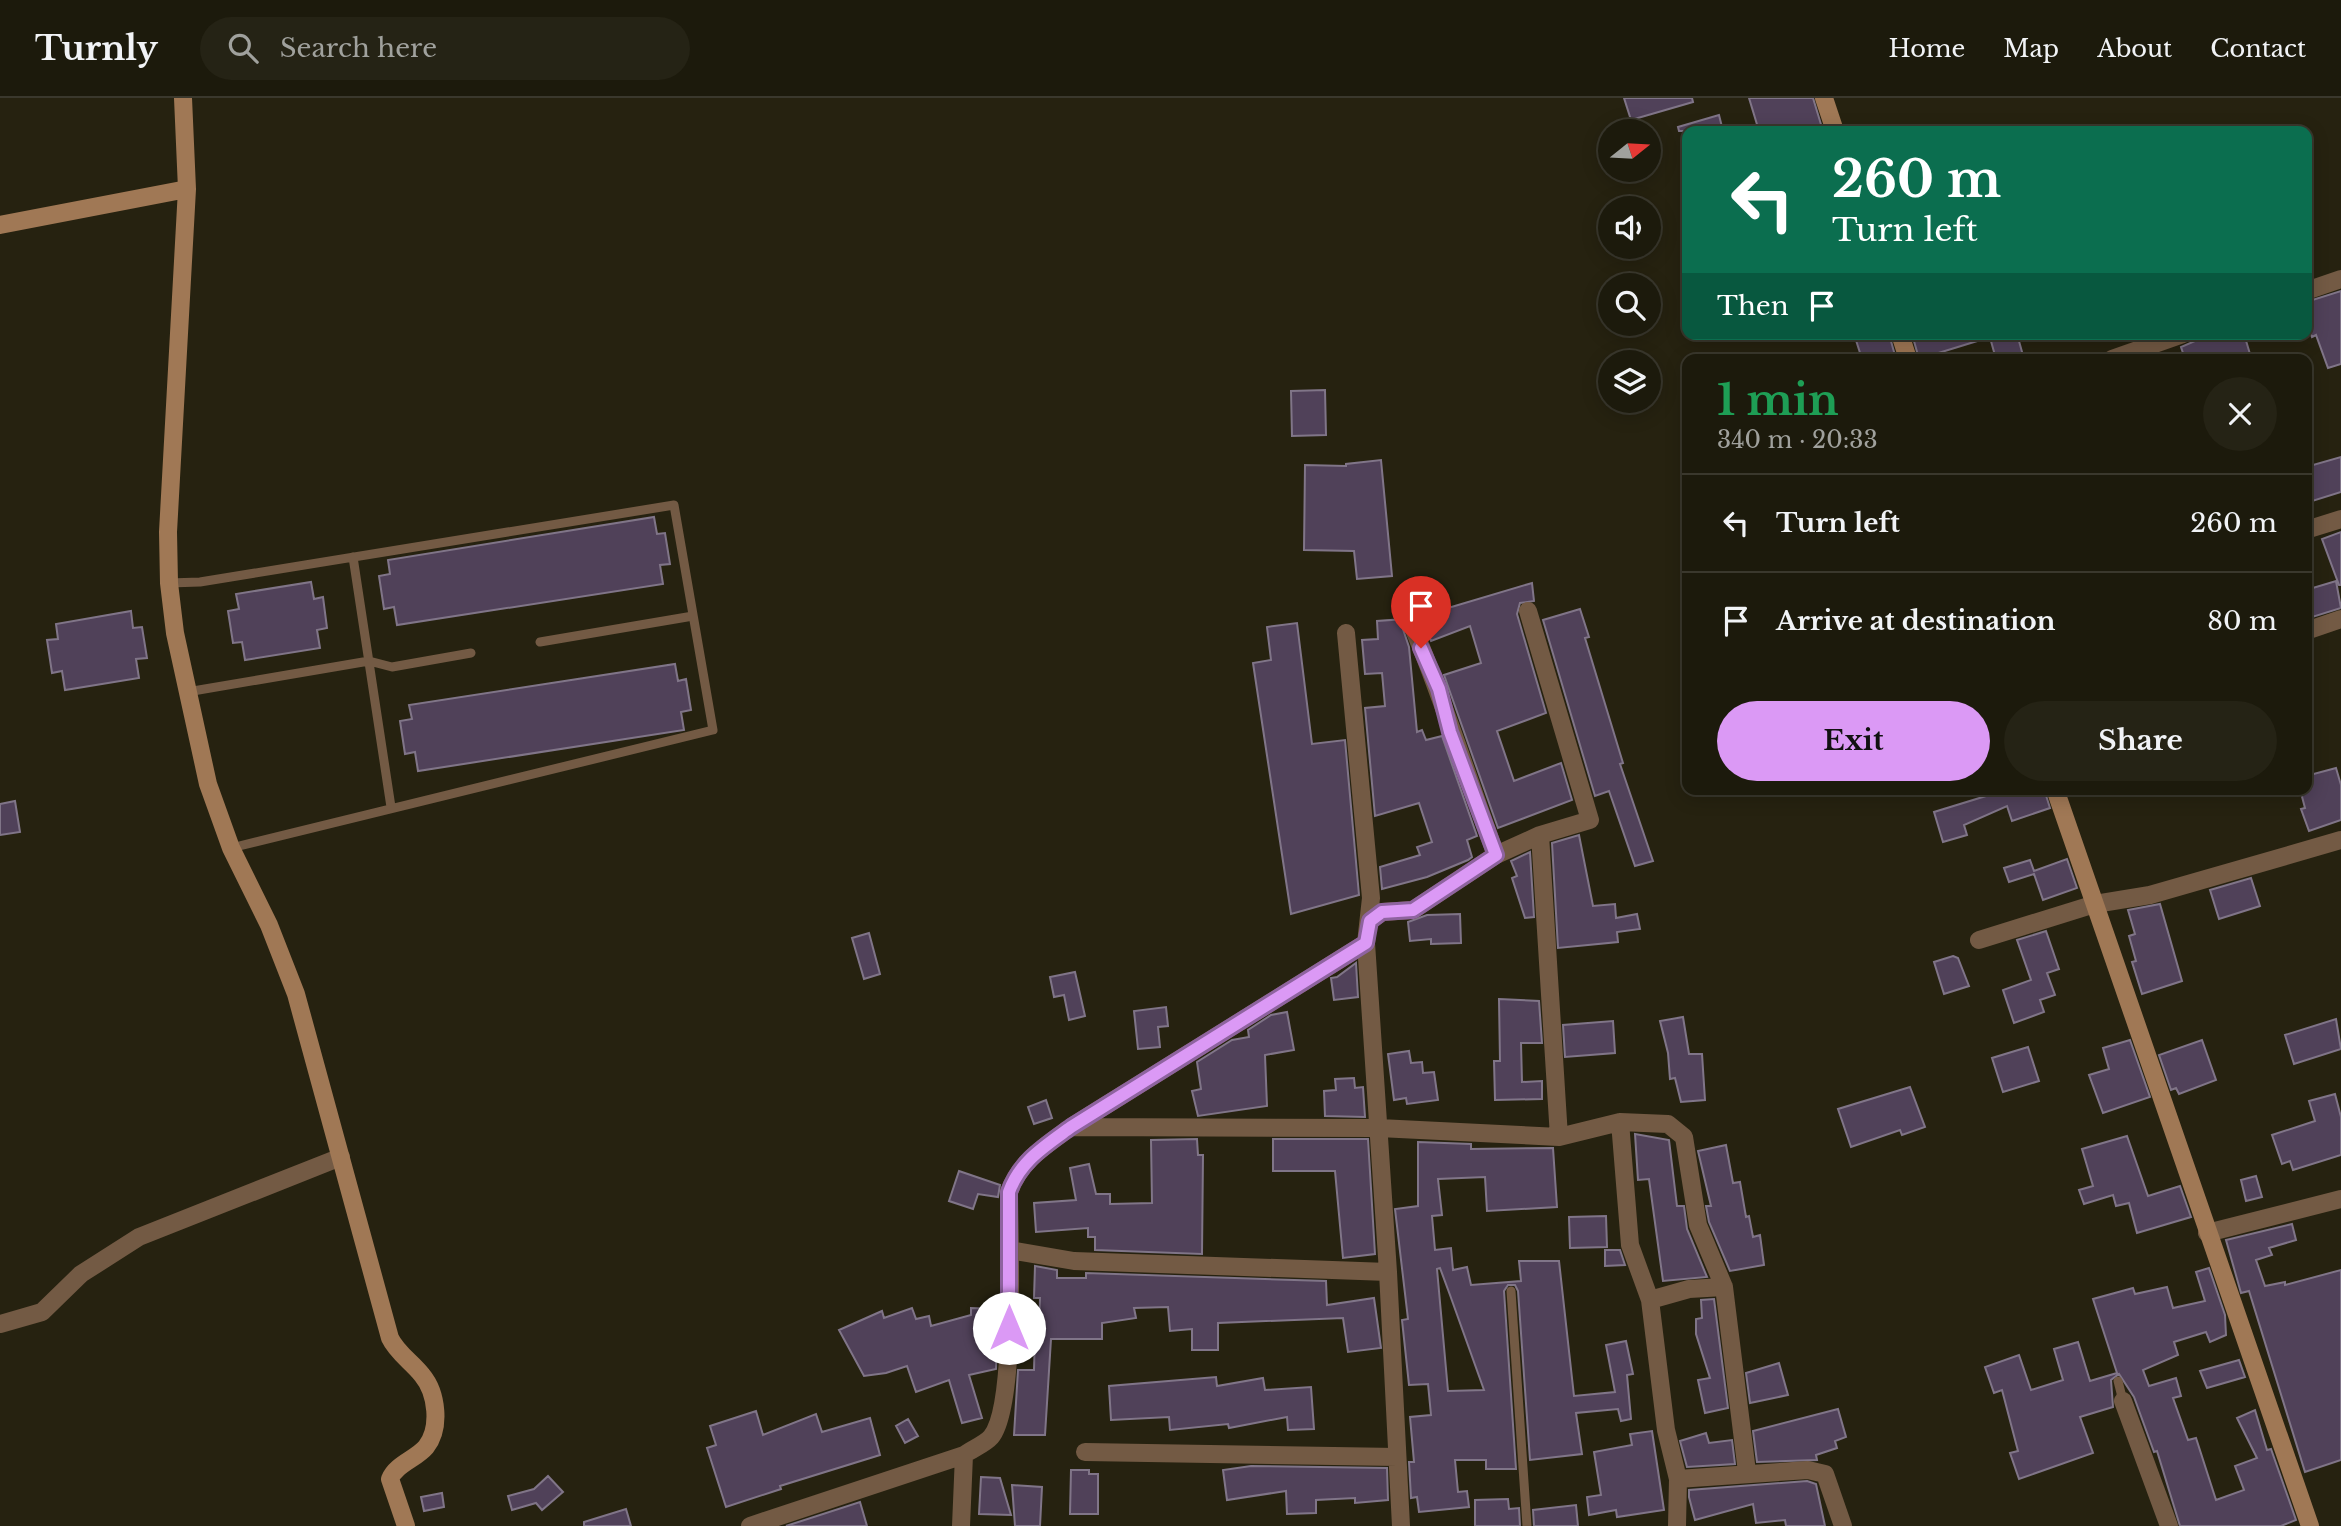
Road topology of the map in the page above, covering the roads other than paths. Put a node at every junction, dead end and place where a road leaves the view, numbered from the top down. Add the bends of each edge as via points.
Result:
1 (183, 98) edge
2 (1824, 98) edge
3 (1833, 126) edge
4 (187, 189) junction
5 (0, 225) edge
6 (2341, 279) edge
7 (2312, 289) edge
8 (2166, 340) edge
9 (2126, 354) edge
10 (2341, 519) edge
11 (2312, 528) edge
12 (353, 557) junction
13 (169, 583) junction
14 (1528, 611) dead end
15 (693, 616) junction
16 (2341, 619) edge
17 (1413, 627) dead end
18 (2312, 629) edge
19 (1346, 634) dead end
20 (540, 642) dead end
21 (471, 653) dead end
22 (369, 661) junction
23 (187, 692) junction
24 (2057, 795) edge
25 (391, 807) junction
26 (1540, 835) junction
27 (2341, 840) edge
28 (231, 848) junction
29 (1496, 855) junction
30 (2095, 904) junction
31 (1370, 921) junction
32 (1979, 940) dead end
33 (1366, 943) junction
34 (1620, 1122) junction
35 (1071, 1127) junction
36 (1379, 1128) junction
37 (1559, 1137) junction
38 (341, 1157) junction
39 (2341, 1199) edge
40 (2207, 1233) junction
41 (1009, 1250) junction
42 (1388, 1272) junction
43 (1724, 1286) junction
44 (1511, 1291) dead end
45 (1650, 1300) junction
46 (0, 1324) edge
47 (2118, 1381) dead end
48 (2123, 1401) joint
49 (1085, 1452) dead end
50 (964, 1455) junction
51 (1397, 1457) junction
52 (1747, 1472) junction
53 (1678, 1479) junction
54 (406, 1526) edge
55 (750, 1526) edge
56 (961, 1526) edge
57 (1401, 1526) edge
58 (1527, 1526) edge
59 (1677, 1526) edge
60 (1843, 1526) edge
61 (2169, 1526) edge
62 (2310, 1526) edge

1 - 4 street
2 - 3 street
4 - 5 street
4 - 13 street
6 - 7 street
8 - 9 street
10 - 11 street
12 - 13 lane
12 - 15 lane via 674,505
12 - 22 lane
13 - 23 street
14 - 26 street via 1590,820
15 - 20 lane
15 - 25 lane via 713,730
16 - 18 street
17 - 29 street
19 - 31 street
21 - 22 lane via 392,667
22 - 23 lane
22 - 25 lane
23 - 28 street via 208,784
24 - 30 street
25 - 28 lane
26 - 29 street
26 - 37 street
27 - 30 street via 2150,895
28 - 38 street via 288,971
29 - 31 street via 1413,910 1382,912
30 - 32 street
30 - 40 street
31 - 33 street
33 - 35 street
33 - 36 street
34 - 37 street
34 - 43 street via 1668,1124 1684,1137 1698,1226
34 - 45 street via 1630,1245
35 - 36 street
35 - 41 street via 1016,1173 1009,1192
36 - 37 street
36 - 42 street
38 - 46 street via 139,1237 81,1274 43,1312
38 - 54 street via 390,1338 426,1380 435,1405 435,1427 428,1444 390,1479
39 - 40 street
40 - 62 street
41 - 42 street via 1074,1261
41 - 50 street via 1009,1353 1000,1412 992,1436
42 - 51 street
43 - 45 street via 1689,1289
43 - 52 street
44 - 58 lane
45 - 53 street via 1666,1430
47 - 48 lane
48 - 61 street
49 - 51 street
50 - 55 street
50 - 56 street
51 - 57 street
52 - 53 street
52 - 60 street via 1808,1470 1825,1474
53 - 59 street

